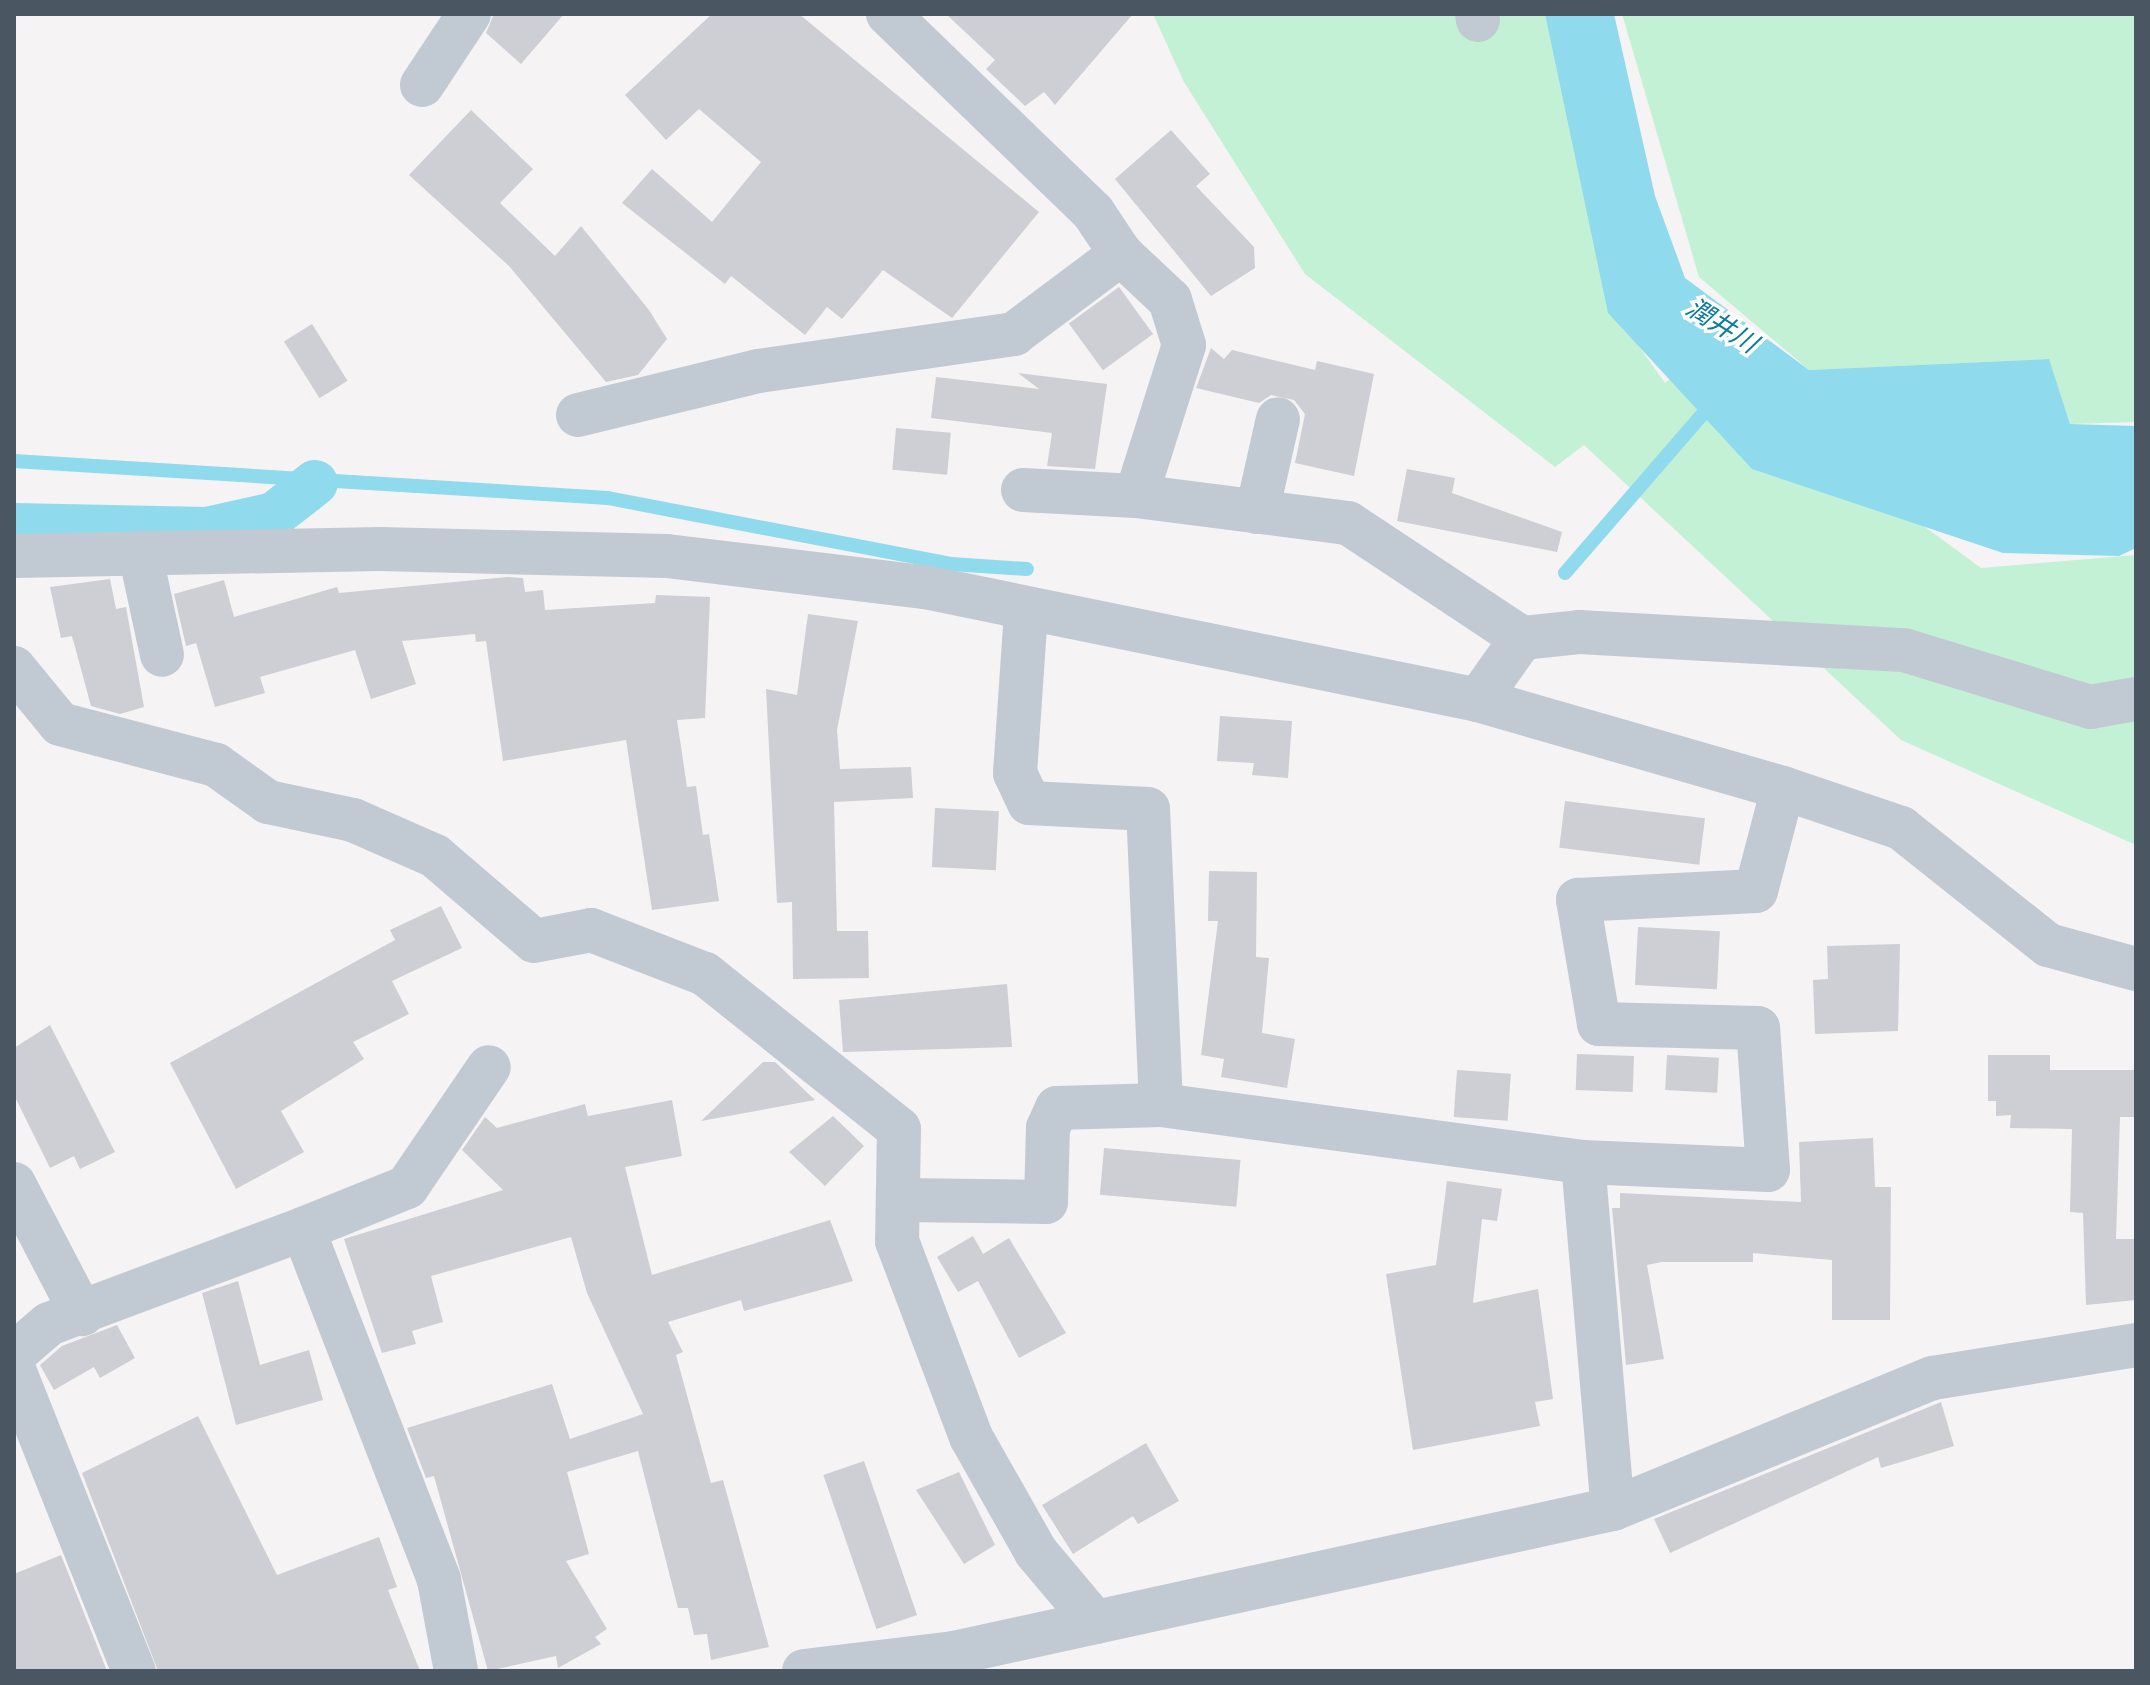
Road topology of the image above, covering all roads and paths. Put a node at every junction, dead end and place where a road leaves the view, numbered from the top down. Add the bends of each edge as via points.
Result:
1 (469, 14) edge
2 (888, 14) edge
3 (422, 85) dead end
4 (1121, 254) junction
5 (578, 415) dead end
6 (1278, 419) dead end
7 (1023, 490) dead end
8 (1136, 496) junction
9 (1257, 512) junction
10 (140, 553) junction
11 (14, 556) edge
12 (1026, 612) junction
13 (1522, 638) junction
14 (162, 655) dead end
15 (14, 668) edge
16 (2136, 699) edge
17 (1478, 700) junction
18 (1783, 788) junction
19 (2136, 969) edge
20 (489, 1067) dead end
21 (1161, 1105) junction
22 (1583, 1162) junction
23 (14, 1184) edge
24 (902, 1200) junction
25 (303, 1229) junction
26 (82, 1314) junction
27 (2136, 1345) edge
28 (14, 1354) edge
29 (14, 1370) edge
30 (1613, 1509) junction
31 (1095, 1622) junction
32 (134, 1671) edge
33 (456, 1671) edge
34 (804, 1671) edge

1 - 3 street
2 - 4 street via 1093,212
4 - 5 street via 1014,334 758,371
4 - 8 street via 1170,300 1184,345
6 - 9 street
7 - 8 street
8 - 9 street
9 - 13 street via 1348,523
10 - 11 street
10 - 12 street via 667,556 925,587
10 - 14 street
12 - 17 street
12 - 21 street via 1015,773 1029,803 1148,809
13 - 16 street via 1579,632 1904,650 2090,707
13 - 17 street
15 - 24 street via 60,724 216,765 268,802 353,820 435,856 534,941 591,930 705,974 899,1129
17 - 18 street
18 - 19 street via 1901,828 2048,945
18 - 22 street via 1756,891 1578,900 1599,1024 1758,1028 1768,1170
20 - 25 street via 407,1187
21 - 22 street
21 - 24 street via 1057,1108 1048,1128 1046,1202
22 - 30 street
23 - 26 street
24 - 31 street via 897,1241 971,1437 1036,1552
25 - 26 street
25 - 33 street via 439,1580
26 - 28 street via 49,1324
27 - 30 street via 1933,1378
29 - 32 street
30 - 31 street
31 - 34 street via 954,1653

